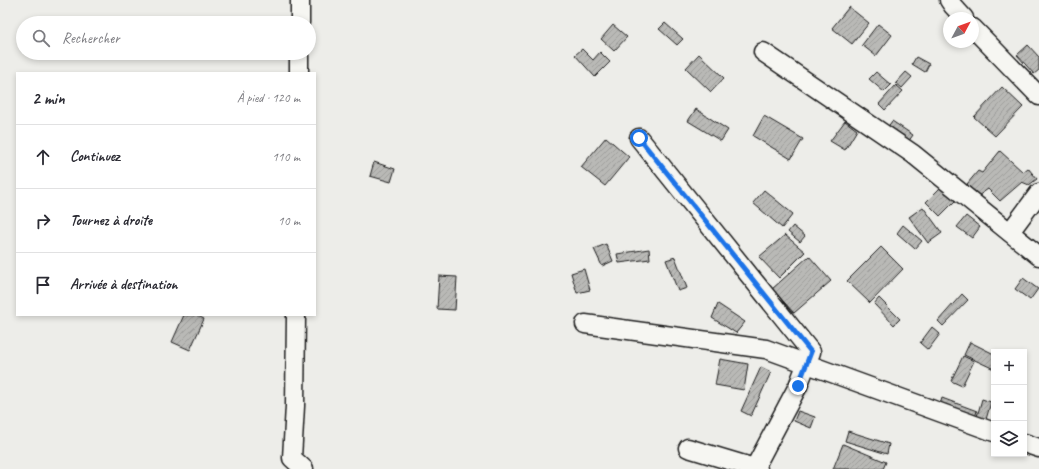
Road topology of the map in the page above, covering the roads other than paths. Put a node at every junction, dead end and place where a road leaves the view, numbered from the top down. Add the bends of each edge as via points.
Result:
1 (300, 0) edge
2 (950, 0) edge
3 (958, 12) edge
4 (300, 16) edge
5 (979, 34) edge
6 (763, 52) dead end
7 (299, 60) edge
8 (299, 72) edge
9 (1039, 96) edge
10 (639, 138) dead end
11 (1039, 193) edge
12 (1010, 232) junction
13 (1039, 256) edge
14 (296, 316) edge
15 (585, 324) dead end
16 (806, 364) junction
17 (991, 431) edge
18 (1027, 444) edge
19 (688, 448) dead end
20 (1039, 448) edge
21 (294, 465) edge
22 (756, 469) edge

1 - 4 street
2 - 3 street
5 - 9 street
6 - 12 street via 913,154
7 - 8 street
10 - 16 street via 811,352
11 - 12 street
12 - 13 street
14 - 21 street
15 - 16 street via 766,349
16 - 17 street
16 - 22 street via 798,386
18 - 20 street
19 - 22 street

